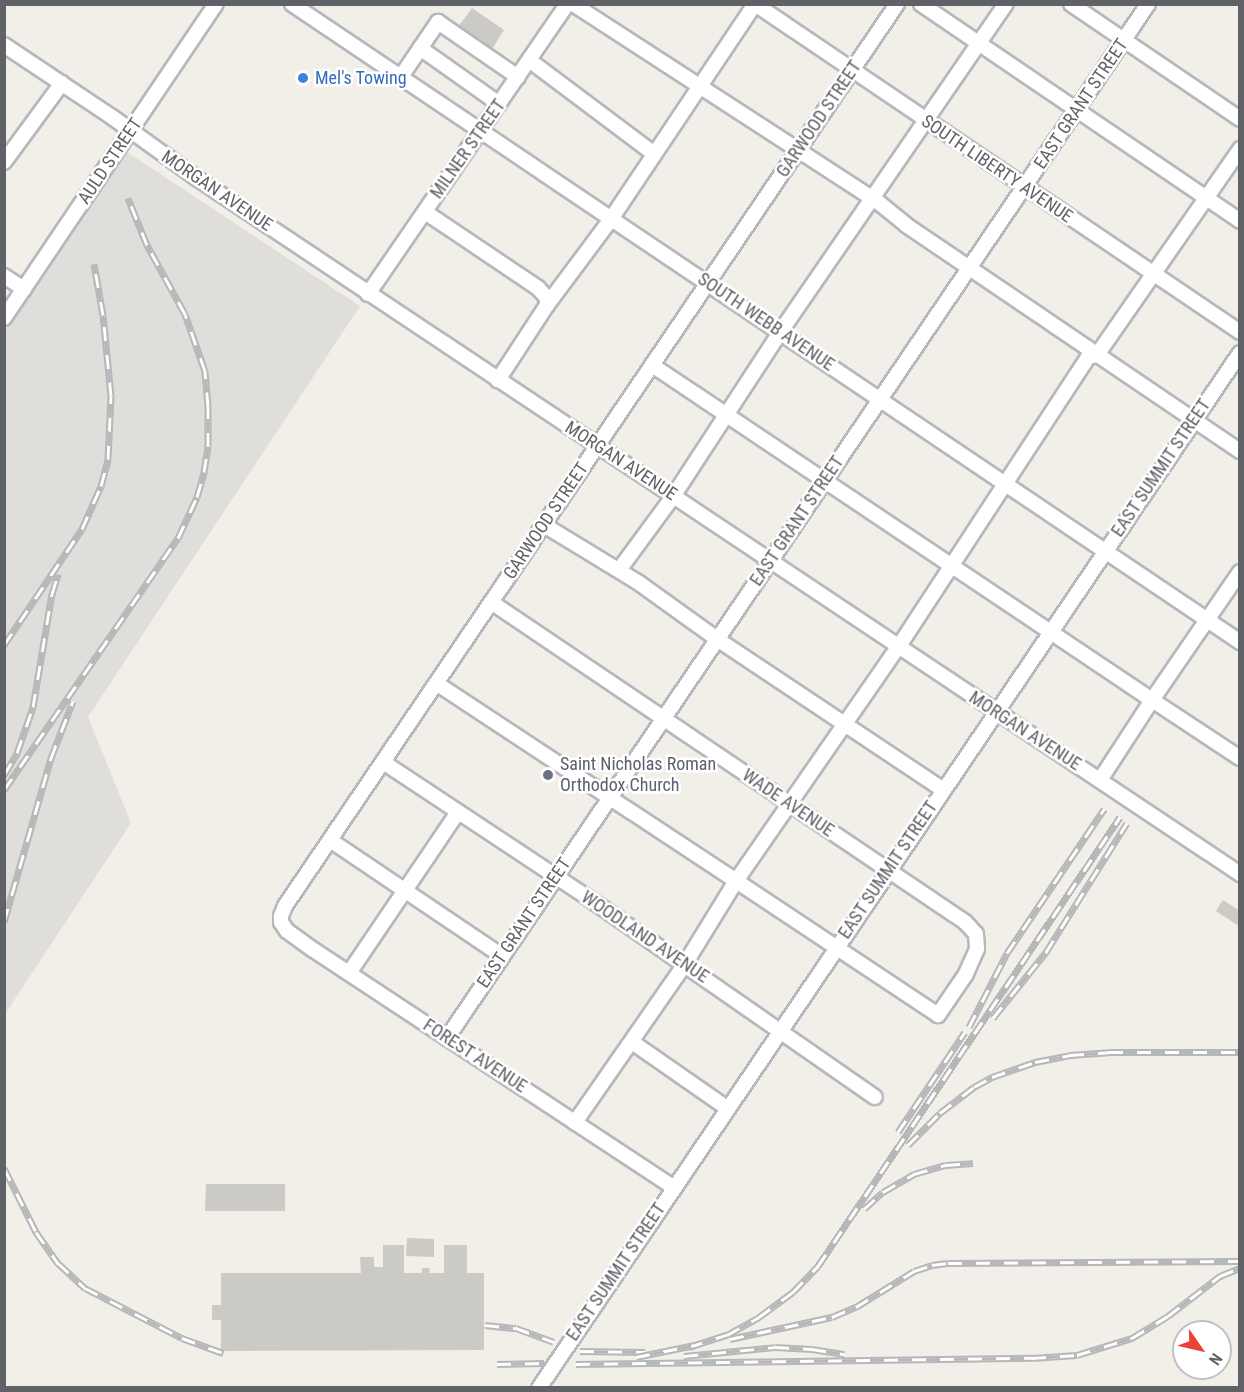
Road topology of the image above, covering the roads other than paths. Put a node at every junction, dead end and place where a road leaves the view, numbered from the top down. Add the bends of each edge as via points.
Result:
1 (216, 4) edge
2 (292, 4) edge
3 (567, 4) edge
4 (573, 4) edge
5 (755, 4) edge
6 (897, 4) edge
7 (921, 4) edge
8 (1006, 4) edge
9 (1071, 4) edge
10 (1148, 4) edge
11 (1124, 40) junction
12 (979, 44) junction
13 (4, 45) edge
14 (420, 48) junction
15 (529, 60) junction
16 (852, 71) junction
17 (518, 77) junction
18 (400, 78) junction
19 (62, 83) junction
20 (699, 87) junction
21 (499, 104) junction
22 (1076, 111) junction
23 (1239, 119) edge
24 (925, 120) junction
25 (131, 131) junction
26 (480, 132) junction
27 (1239, 149) edge
28 (797, 151) junction
29 (654, 154) junction
30 (4, 162) edge
31 (1024, 187) junction
32 (1205, 197) junction
33 (873, 199) junction
34 (425, 213) junction
35 (611, 219) junction
36 (1239, 221) edge
37 (969, 268) junction
38 (1153, 274) junction
39 (4, 276) edge
40 (707, 283) junction
41 (24, 289) junction
42 (368, 294) junction
43 (547, 305) junction
44 (4, 318) edge
45 (780, 331) junction
46 (1239, 332) edge
47 (1239, 353) edge
48 (1097, 355) junction
49 (652, 365) junction
50 (498, 380) junction
51 (880, 398) junction
52 (726, 415) junction
53 (1194, 421) junction
54 (598, 445) junction
55 (1239, 451) edge
56 (824, 480) junction
57 (1006, 484) junction
58 (674, 495) junction
59 (544, 525) junction
60 (1105, 550) junction
61 (770, 560) junction
62 (953, 564) junction
63 (619, 570) junction
64 (1239, 572) edge
65 (491, 602) junction
66 (1206, 620) junction
67 (1050, 631) junction
68 (717, 639) junction
69 (1239, 642) edge
70 (899, 646) junction
71 (436, 683) junction
72 (1152, 700) junction
73 (996, 711) junction
74 (663, 719) junction
75 (845, 724) junction
76 (1239, 758) edge
77 (383, 762) junction
78 (1100, 780) junction
79 (943, 790) junction
80 (609, 799) junction
81 (791, 804) junction
82 (458, 812) junction
83 (330, 840) junction
84 (888, 870) junction
85 (1239, 874) edge
86 (556, 877) junction
87 (736, 881) junction
88 (405, 891) junction
89 (280, 921) joint
90 (836, 948) junction
91 (502, 956) junction
92 (685, 964) junction
93 (349, 973) junction
94 (780, 1030) junction
95 (447, 1038) junction
96 (632, 1042) junction
97 (875, 1097) dead end
98 (727, 1108) junction
99 (575, 1122) junction
100 (673, 1187) junction
101 (538, 1388) edge

1 - 25 street, AULD STREET
2 - 18 street, SOUTH WEBB AVENUE
3 - 15 street, MILNER STREET
4 - 20 street
5 - 16 street, SOUTH LIBERTY AVENUE
5 - 20 street
6 - 16 street, GARWOOD STREET
7 - 12 street
8 - 12 street
9 - 11 street
10 - 11 street, EAST GRANT STREET
11 - 22 street, EAST GRANT STREET
11 - 23 street
12 - 22 street
12 - 24 street
13 - 19 street, MORGAN AVENUE
14 - 17 street via 438,22
14 - 18 street
14 - 21 street
15 - 17 street, MILNER STREET
15 - 29 street
16 - 24 street, SOUTH LIBERTY AVENUE
16 - 28 street, GARWOOD STREET
17 - 21 street, MILNER STREET
18 - 26 street, SOUTH WEBB AVENUE
19 - 25 street, MORGAN AVENUE
19 - 30 street
20 - 28 street
20 - 29 street
21 - 26 street, MILNER STREET
22 - 31 street, EAST GRANT STREET
22 - 32 street
24 - 31 street, SOUTH LIBERTY AVENUE
24 - 33 street
25 - 41 street, AULD STREET
25 - 42 street, MORGAN AVENUE
26 - 34 street, MILNER STREET
26 - 35 street, SOUTH WEBB AVENUE
27 - 32 street
28 - 33 street
28 - 40 street, GARWOOD STREET
29 - 35 street
31 - 37 street, EAST GRANT STREET
31 - 38 street, SOUTH LIBERTY AVENUE
32 - 36 street
32 - 38 street
33 - 37 street
33 - 45 street
34 - 42 street, MILNER STREET
34 - 43 street via 538,288 547,298
35 - 40 street, SOUTH WEBB AVENUE
35 - 43 street
37 - 48 street
37 - 51 street, EAST GRANT STREET
38 - 46 street, SOUTH LIBERTY AVENUE
38 - 48 street
39 - 41 street
40 - 45 street, SOUTH WEBB AVENUE
40 - 49 street, GARWOOD STREET
41 - 44 street, AULD STREET
42 - 50 street, MORGAN AVENUE
43 - 50 street
45 - 51 street, SOUTH WEBB AVENUE
45 - 52 street
47 - 53 street, EAST SUMMIT STREET
48 - 53 street
48 - 57 street via 1088,357
49 - 52 street
49 - 54 street, GARWOOD STREET
50 - 54 street, MORGAN AVENUE
51 - 56 street, EAST GRANT STREET
51 - 57 street, SOUTH WEBB AVENUE
52 - 56 street
52 - 58 street
53 - 55 street
53 - 60 street, EAST SUMMIT STREET
54 - 58 street, MORGAN AVENUE
54 - 59 street, GARWOOD STREET
56 - 61 street, EAST GRANT STREET
56 - 62 street
57 - 60 street, SOUTH WEBB AVENUE
57 - 62 street
58 - 61 street, MORGAN AVENUE
58 - 63 street
59 - 63 street
59 - 65 street, GARWOOD STREET
60 - 66 street, SOUTH WEBB AVENUE
60 - 67 street, EAST SUMMIT STREET
61 - 68 street, EAST GRANT STREET
61 - 70 street, MORGAN AVENUE
62 - 67 street
62 - 70 street
63 - 68 street
64 - 66 street
65 - 71 street, GARWOOD STREET
65 - 74 street, WADE AVENUE
66 - 69 street, SOUTH WEBB AVENUE
66 - 72 street
67 - 72 street
67 - 73 street, EAST SUMMIT STREET
68 - 74 street, EAST GRANT STREET
68 - 75 street
70 - 73 street, MORGAN AVENUE
70 - 75 street
71 - 77 street, GARWOOD STREET
71 - 80 street
72 - 76 street
72 - 78 street
73 - 78 street, MORGAN AVENUE
73 - 79 street, EAST SUMMIT STREET
74 - 80 street, EAST GRANT STREET
74 - 81 street, WADE AVENUE
75 - 79 street
75 - 81 street
77 - 82 street, WOODLAND AVENUE
77 - 83 street, GARWOOD STREET
78 - 85 street, MORGAN AVENUE
79 - 84 street, EAST SUMMIT STREET
80 - 86 street, EAST GRANT STREET
80 - 87 street
81 - 84 street, WADE AVENUE
81 - 87 street
82 - 86 street, WOODLAND AVENUE
82 - 88 street
83 - 88 street
83 - 89 street, GARWOOD STREET via 285,906
84 - 90 street, EAST SUMMIT STREET
84 - 90 street, WADE AVENUE via 965,922 976,934 977,949 966,974 938,1015
86 - 91 street, EAST GRANT STREET
86 - 92 street, WOODLAND AVENUE
87 - 90 street
87 - 92 street
88 - 91 street
88 - 93 street
89 - 93 street, FOREST AVENUE via 287,931
90 - 94 street, EAST SUMMIT STREET
91 - 95 street, EAST GRANT STREET
92 - 94 street, WOODLAND AVENUE
92 - 96 street
93 - 95 street, FOREST AVENUE
94 - 97 street, WOODLAND AVENUE
94 - 98 street, EAST SUMMIT STREET
95 - 99 street, FOREST AVENUE
96 - 98 street
96 - 99 street
98 - 100 street, EAST SUMMIT STREET
99 - 100 street, FOREST AVENUE
100 - 101 street, EAST SUMMIT STREET

